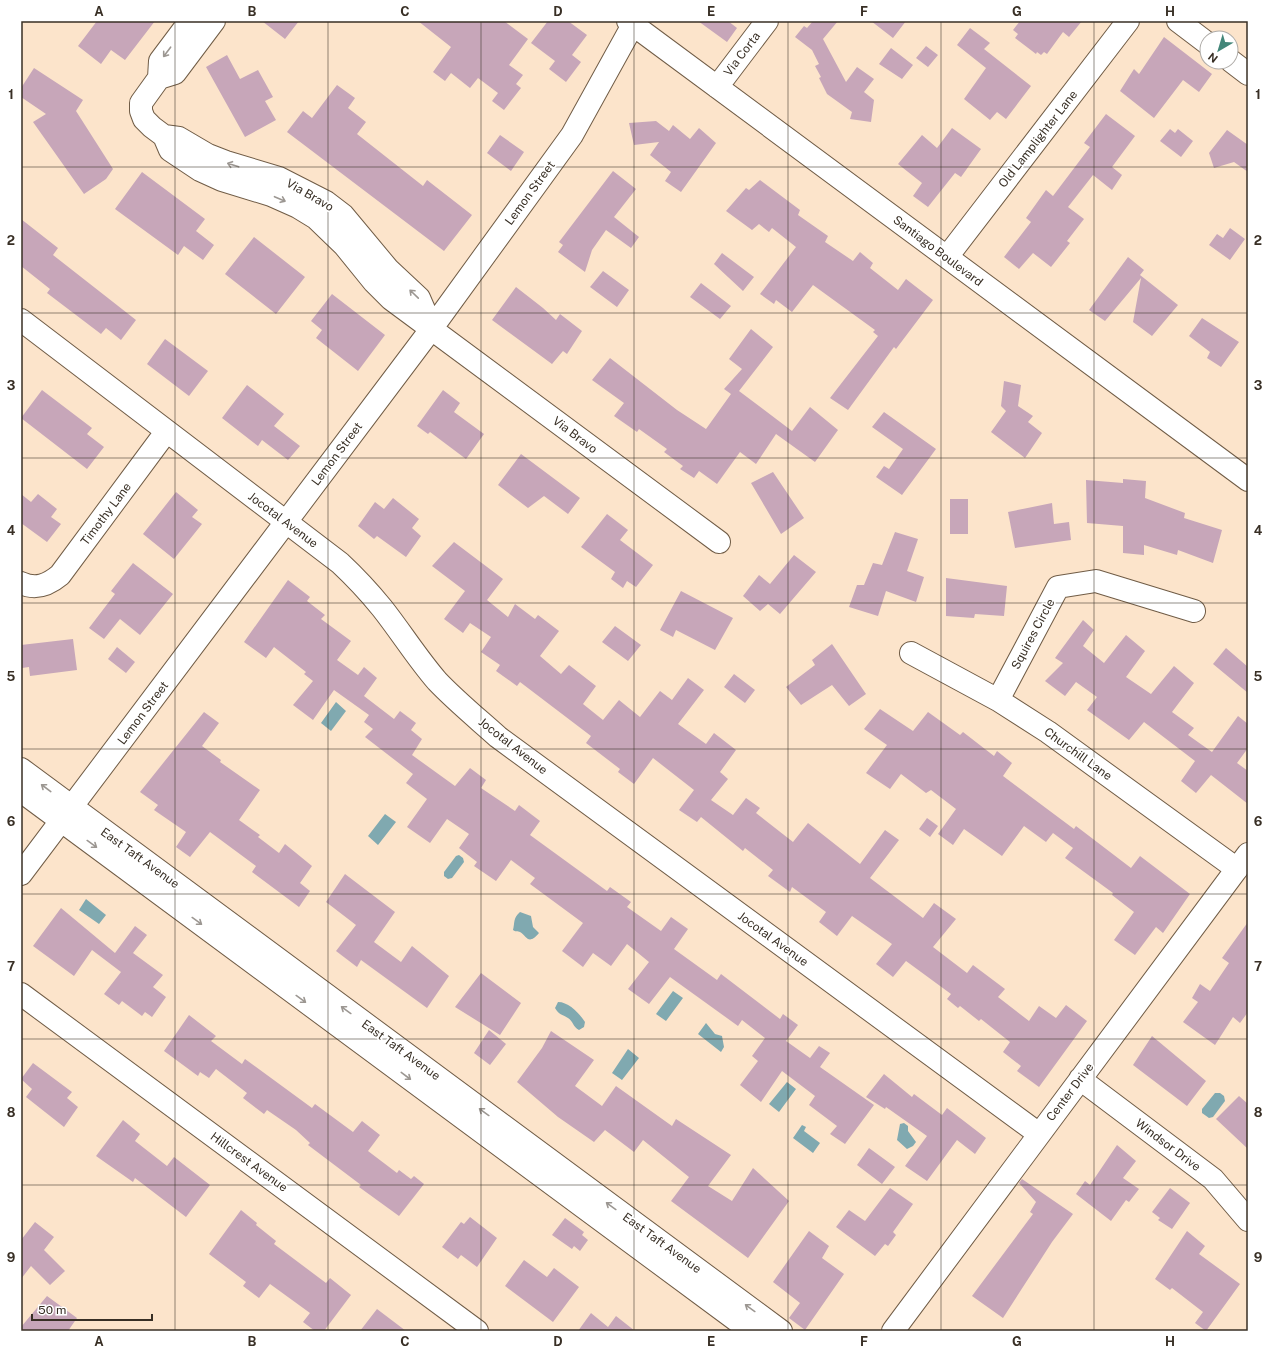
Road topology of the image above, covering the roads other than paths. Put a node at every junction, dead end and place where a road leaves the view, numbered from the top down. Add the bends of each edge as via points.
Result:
1 (190, 21) edge
2 (214, 21) edge
3 (767, 21) edge
4 (1128, 21) edge
5 (1178, 21) edge
6 (632, 22) edge
7 (1199, 37) edge
8 (1239, 67) edge
9 (1248, 74) edge
10 (158, 78) junction
11 (717, 87) junction
12 (947, 257) junction
13 (21, 320) edge
14 (432, 328) junction
15 (166, 432) junction
16 (1248, 480) edge
17 (286, 522) junction
18 (719, 542) dead end
19 (30, 585) edge
20 (1194, 611) dead end
21 (911, 653) dead end
22 (998, 700) junction
23 (21, 769) edge
24 (21, 791) edge
25 (66, 814) junction
26 (1242, 861) edge
27 (21, 874) edge
28 (21, 994) edge
29 (1080, 1080) junction
30 (1039, 1134) junction
31 (507, 1140) junction
32 (1248, 1220) edge
33 (478, 1331) edge
34 (751, 1331) edge
35 (781, 1331) edge
36 (893, 1331) edge

1 -> 10 street via 160,60
2 - 10 street via 176,73
3 - 11 street, Via Corta
4 - 12 street, Old Lamplighter Lane
5 - 7 street
6 - 11 street, Santiago Boulevard
6 - 14 street, Lemon Street via 572,135
8 - 9 street
10 - 14 street, Via Bravo via 141,103 144,119 164,136 180,138 257,181 279,178 326,202 343,215 347,234 419,298
11 - 12 street, Santiago Boulevard
12 - 16 street, Santiago Boulevard
13 - 15 street, Jocotal Avenue
14 - 17 street, Lemon Street
14 - 18 street, Via Bravo
15 - 17 street, Jocotal Avenue
15 - 19 street, Timothy Lane via 60,575 50,583
17 - 25 street, Lemon Street
17 - 30 street, Jocotal Avenue via 340,563 360,582 438,682 498,737
20 - 22 street, Squires Circle via 1096,581 1058,587
21 - 22 street, Churchill Lane
22 - 26 street, Churchill Lane
25 -> 23 street, East Taft Avenue
24 - 25 street, East Taft Avenue
25 - 27 street, Lemon Street
25 - 31 street, East Taft Avenue
26 - 29 street, Center Drive
28 - 33 street, Hillcrest Avenue
29 - 30 street, Center Drive
29 - 32 street, Windsor Drive via 1213,1179
30 - 36 street, Center Drive
31 - 34 street, East Taft Avenue
35 -> 31 street, East Taft Avenue

